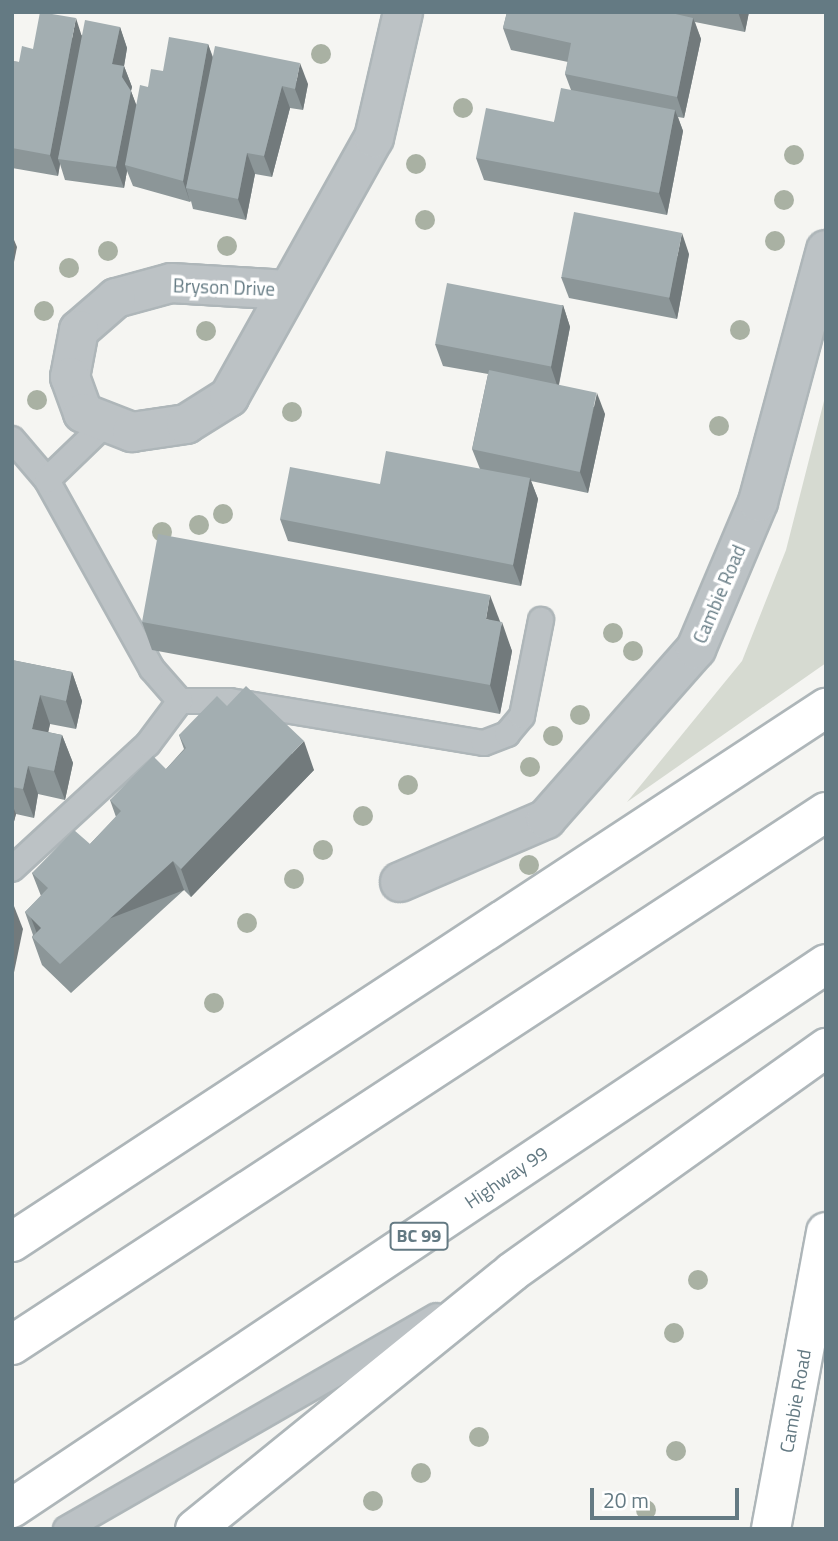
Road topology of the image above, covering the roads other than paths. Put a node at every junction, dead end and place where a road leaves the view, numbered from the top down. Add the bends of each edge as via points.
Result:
1 (403, 12) edge
2 (826, 250) edge
3 (288, 290) junction
4 (103, 426) junction
5 (12, 439) edge
6 (47, 480) junction
7 (541, 620) dead end
8 (180, 701) junction
9 (826, 708) edge
10 (826, 812) edge
11 (12, 869) edge
12 (400, 882) dead end
13 (826, 964) edge
14 (826, 1048) edge
15 (826, 1232) edge
16 (12, 1242) edge
17 (512, 1272) junction
18 (12, 1345) edge
19 (12, 1508) edge
20 (66, 1529) edge
21 (195, 1529) edge
22 (771, 1529) edge

1 - 3 street, Bryson Drive via 374,138
2 - 12 street, Cambie Road via 758,502 696,649 546,819
3 - 4 street, Bryson Drive via 229,397 186,424 132,432
3 - 4 street, Bryson Drive via 171,283 116,298 79,330 70,377 83,413
4 - 6 lane
5 - 6 lane
6 - 8 lane via 152,669
7 - 8 lane via 522,716 507,734 484,743 230,701
8 - 11 lane via 148,744
9 - 16 main road
10 - 18 main road
13 - 19 main road, Highway 99 / BC 99
14 - 17 main road
15 - 22 main road, Cambie Road
17 - 20 lane
17 - 21 main road

